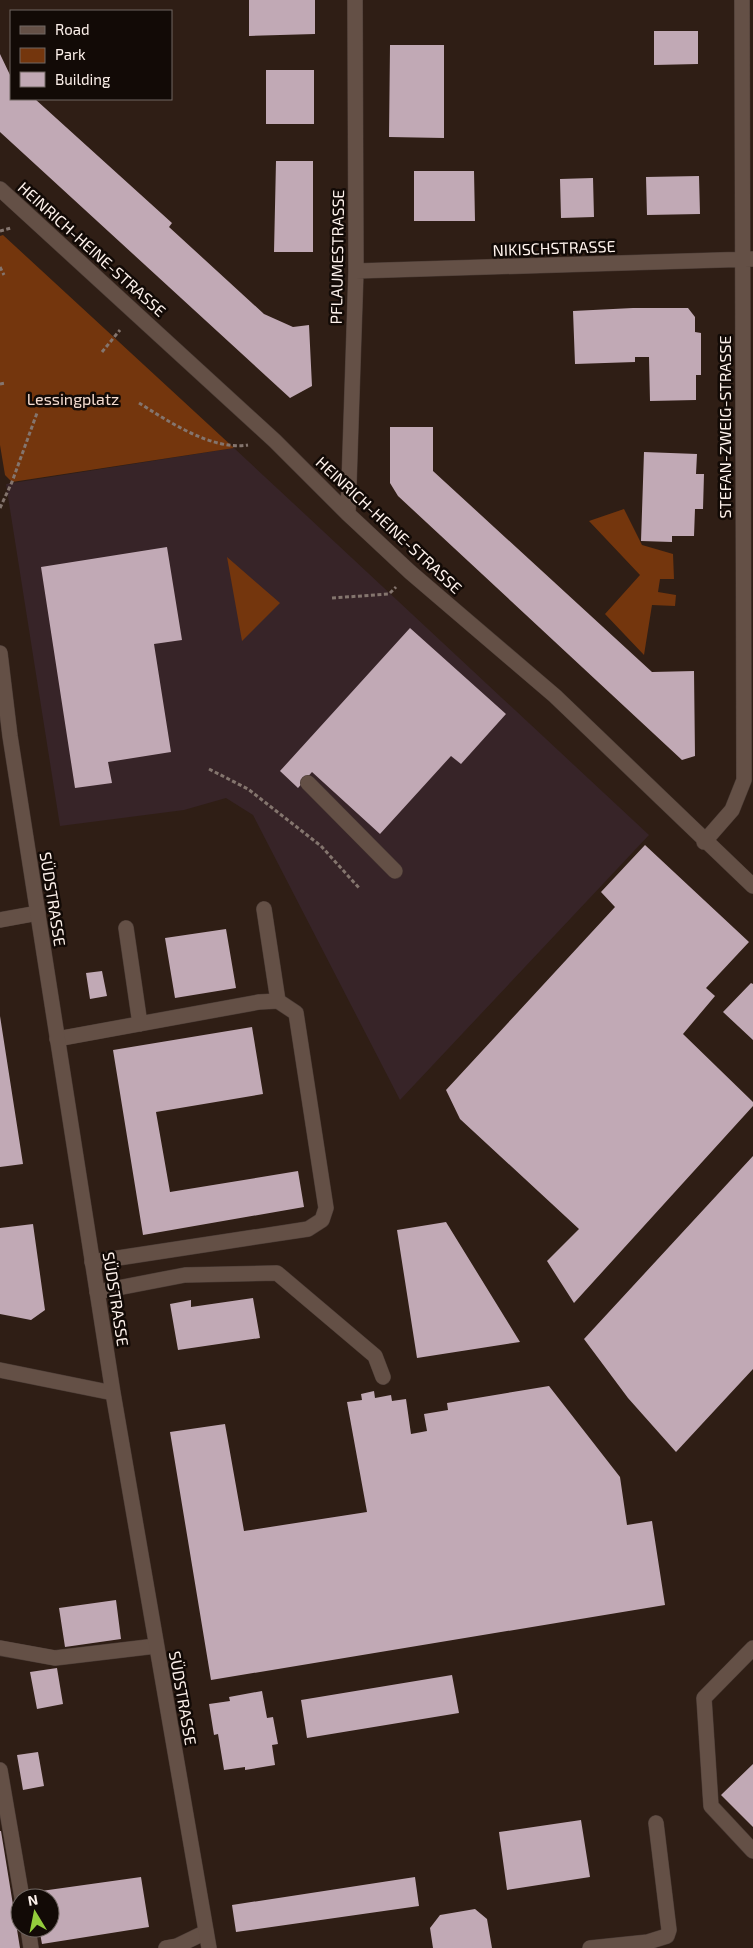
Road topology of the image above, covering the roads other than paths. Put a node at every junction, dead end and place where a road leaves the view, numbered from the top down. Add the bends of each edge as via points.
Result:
1 (354, 0) edge
2 (742, 0) edge
3 (0, 189) edge
4 (747, 260) edge
5 (356, 271) junction
6 (348, 514) junction
7 (0, 653) edge
8 (5, 735) edge
9 (308, 784) dead end
10 (704, 842) junction
11 (394, 871) dead end
12 (753, 886) edge
13 (264, 909) dead end
14 (38, 913) junction
15 (0, 920) edge
16 (126, 928) dead end
17 (278, 1001) junction
18 (140, 1024) junction
19 (57, 1039) junction
20 (92, 1262) junction
21 (97, 1292) junction
22 (0, 1370) edge
23 (383, 1377) dead end
24 (113, 1393) junction
25 (156, 1646) junction
26 (0, 1648) edge
27 (753, 1648) edge
28 (0, 1770) edge
29 (656, 1823) dead end
30 (752, 1853) edge
31 (20, 1888) edge
32 (206, 1932) junction
33 (166, 1948) edge
34 (209, 1948) edge
35 (590, 1948) edge

1 - 5 street, PFLAUMESTRASSE
2 - 4 street, STEFAN-ZWEIG-STRASSE
3 - 6 street, HEINRICH-HEINE-STRASSE via 275,441
4 - 5 street, NIKISCHSTRASSE
4 - 10 street, STEFAN-ZWEIG-STRASSE via 744,780 732,810
5 - 6 street, PFLAUMESTRASSE
6 - 10 street, HEINRICH-HEINE-STRASSE via 554,696
7 - 8 street, SÜDSTRASSE
8 - 14 street, SÜDSTRASSE
9 - 11 street
10 - 12 street, HEINRICH-HEINE-STRASSE
13 - 17 street
14 - 15 street
14 - 19 street, SÜDSTRASSE
16 - 18 street
17 - 18 street
17 - 20 street via 296,1013 326,1208 322,1220 308,1229
18 - 19 street
19 - 20 street, SÜDSTRASSE
20 - 21 street, SÜDSTRASSE
21 - 23 street via 185,1275 277,1273 375,1356
21 - 24 street, SÜDSTRASSE
22 - 24 street
24 - 25 street, SÜDSTRASSE
25 - 26 street via 54,1658
25 - 32 street, SÜDSTRASSE
27 - 30 street via 704,1698 711,1806
28 - 31 street
29 - 35 street via 669,1930 667,1936 648,1942
32 - 33 street
32 - 34 street, SÜDSTRASSE

